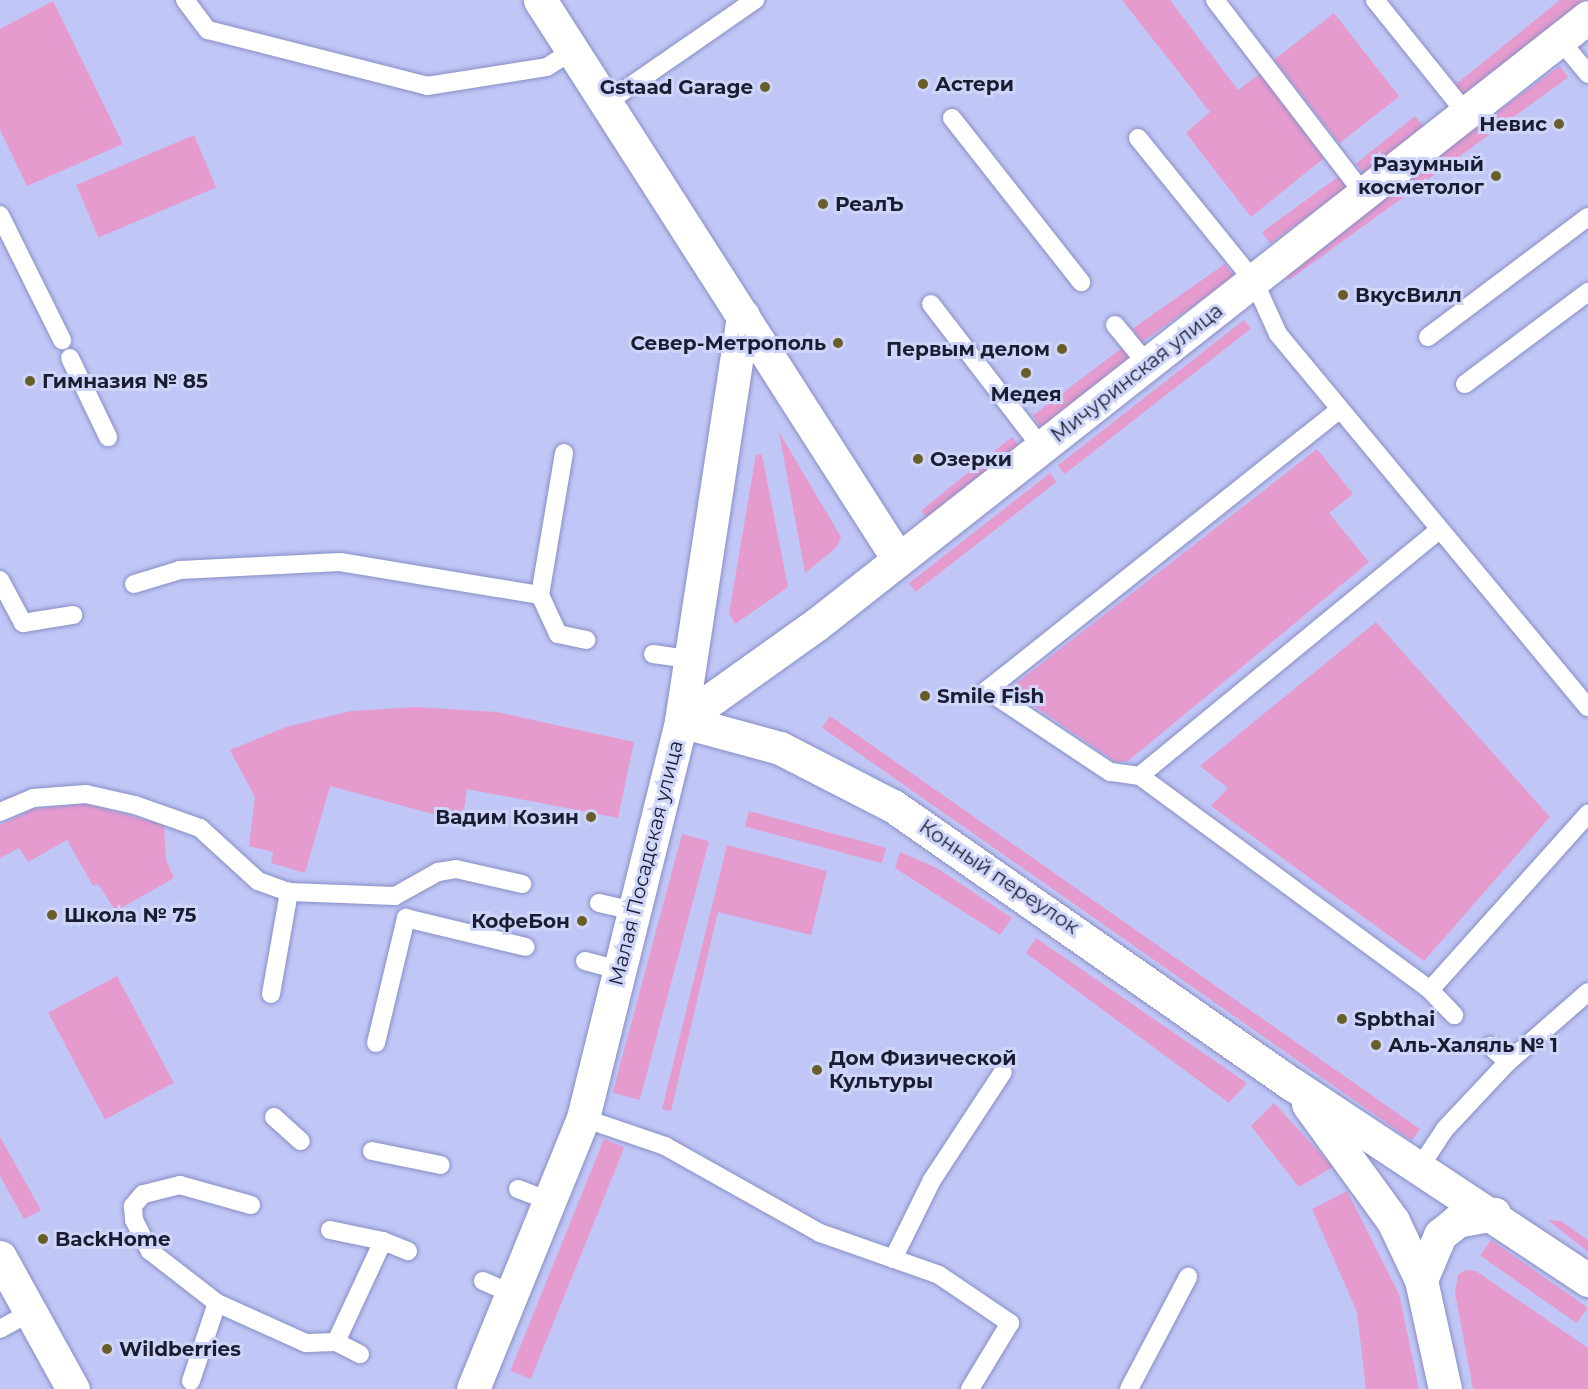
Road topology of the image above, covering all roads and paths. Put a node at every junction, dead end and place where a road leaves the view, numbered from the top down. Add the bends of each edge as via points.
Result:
1 (185, 0) edge
2 (540, 0) edge
3 (755, 0) edge
4 (1215, 0) edge
5 (1375, 0) edge
6 (1588, 17) edge
7 (1560, 40) junction
8 (573, 50) junction
9 (1588, 74) edge
10 (609, 101) junction
11 (1466, 113) junction
12 (952, 118) dead end
13 (1138, 138) dead end
14 (1364, 194) junction
15 (0, 215) edge
16 (1588, 217) edge
17 (1254, 281) junction
18 (1082, 282) dead end
19 (1588, 292) edge
20 (931, 304) dead end
21 (743, 316) junction
22 (1115, 325) dead end
23 (1428, 337) dead end
24 (62, 340) dead end
25 (70, 358) dead end
26 (1148, 365) junction
27 (1465, 384) dead end
28 (1340, 409) junction
29 (108, 437) dead end
30 (1042, 448) junction
31 (564, 453) dead end
32 (1440, 530) junction
33 (898, 559) junction
34 (0, 580) edge
35 (134, 584) dead end
36 (540, 595) junction
37 (73, 615) dead end
38 (586, 640) dead end
39 (653, 654) dead end
40 (690, 659) junction
41 (1588, 707) edge
42 (681, 722) junction
43 (1140, 776) junction
44 (0, 812) edge
45 (1588, 814) edge
46 (522, 884) dead end
47 (289, 892) junction
48 (599, 903) dead end
49 (634, 911) junction
50 (526, 947) dead end
51 (585, 962) dead end
52 (619, 970) junction
53 (1430, 990) junction
54 (1588, 992) edge
55 (271, 994) dead end
56 (1454, 1015) dead end
57 (376, 1043) dead end
58 (1490, 1046) dead end
59 (1508, 1062) junction
60 (1003, 1072) dead end
61 (1292, 1084) junction
62 (274, 1117) dead end
63 (583, 1118) junction
64 (301, 1140) dead end
65 (372, 1151) dead end
66 (441, 1165) dead end
67 (1420, 1167) junction
68 (518, 1189) dead end
69 (552, 1202) junction
70 (251, 1205) dead end
71 (1494, 1214) junction
72 (330, 1230) dead end
73 (383, 1240) junction
74 (408, 1251) dead end
75 (0, 1257) edge
76 (893, 1259) junction
77 (1188, 1277) dead end
78 (1421, 1280) junction
79 (1588, 1280) edge
80 (483, 1281) dead end
81 (514, 1295) junction
82 (218, 1303) junction
83 (31, 1312) junction
84 (0, 1329) edge
85 (336, 1342) junction
86 (360, 1354) dead end
87 (191, 1381) dead end
88 (73, 1389) edge
89 (473, 1389) edge
90 (970, 1389) edge
91 (1129, 1389) edge
92 (1445, 1389) edge

1 - 8 lane via 208,30 427,86 547,67
2 - 8 street
3 - 10 lane
4 - 14 lane
5 - 11 lane
6 - 7 street, Мичуринская улица
7 - 9 lane
7 - 11 street, Мичуринская улица
8 - 10 street
10 - 21 street
11 - 14 street, Мичуринская улица
12 - 18 lane
13 - 17 lane
14 - 17 street, Мичуринская улица
15 - 24 lane
16 - 23 lane
17 - 26 street, Мичуринская улица
17 - 28 lane via 1270,323
19 - 27 lane
20 - 30 lane
21 - 33 street
21 - 40 street, Малая Посадская улица
22 - 26 lane
25 - 29 lane
26 - 30 street, Мичуринская улица
28 - 32 lane
28 - 43 lane via 987,690 1110,772
30 - 33 street, Мичуринская улица
31 - 36 lane
32 - 41 lane
32 - 43 lane
33 - 42 street, Мичуринская улица
34 - 37 lane via 23,622
35 - 36 lane via 180,570 340,562
36 - 38 lane via 558,634
39 - 40 lane
40 - 42 street, Малая Посадская улица
42 - 49 street, Малая Посадская улица
42 - 61 street, Конный переулок via 780,748 893,806
43 - 53 lane
44 - 47 lane via 33,798 86,794 135,805 200,828 258,881
45 - 53 lane
46 - 47 lane via 456,869 438,872 395,896
47 - 55 lane
48 - 49 lane
49 - 52 street, Малая Посадская улица
50 - 57 lane via 406,918
51 - 52 lane
52 - 63 street, Малая Посадская улица
53 - 56 lane
54 - 59 lane
58 - 59 lane
59 - 67 lane via 1445,1129
60 - 76 lane via 932,1180
61 - 67 street, Конный переулок
61 - 78 street, Конный переулок via 1393,1221
62 - 64 lane
63 - 69 street, Малая Посадская улица
63 - 76 lane via 665,1146 820,1233
65 - 66 lane
67 - 71 street, Конный переулок
68 - 69 lane
69 - 81 street, Малая Посадская улица
70 - 82 lane via 180,1185 143,1194 133,1206 134,1220 150,1251
71 - 78 street via 1457,1221 1440,1235
71 - 79 street, Конный переулок
72 - 73 lane
73 - 74 lane
73 - 85 lane
75 - 83 street
76 - 90 lane via 939,1275 1010,1323
77 - 91 lane
78 - 92 street, Конный переулок
80 - 81 lane
81 - 89 street, Малая Посадская улица
82 - 85 lane via 306,1343
82 - 87 lane
83 - 84 lane
83 - 88 street
85 - 86 lane

